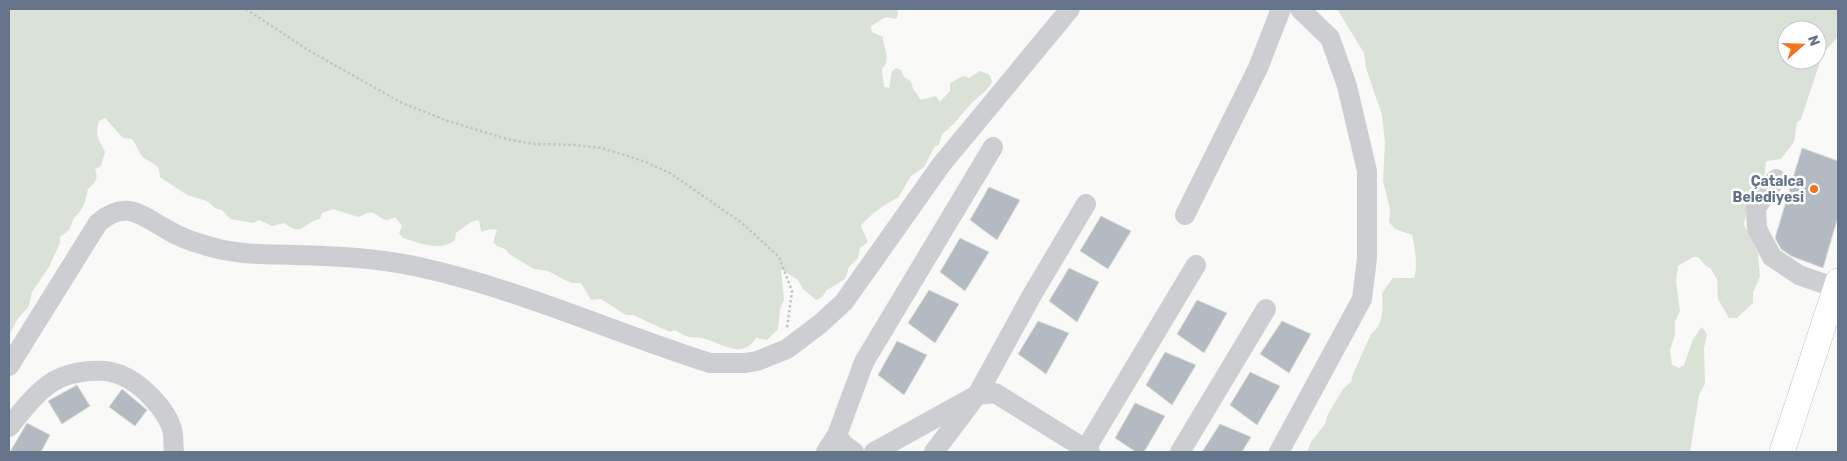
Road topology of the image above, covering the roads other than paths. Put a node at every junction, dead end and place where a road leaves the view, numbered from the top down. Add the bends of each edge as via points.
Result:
1 (1070, 9) edge
2 (1281, 9) edge
3 (1300, 9) edge
4 (994, 147) dead end
5 (1776, 179) dead end
6 (1086, 204) dead end
7 (1185, 215) dead end
8 (1196, 265) dead end
9 (1837, 284) edge
10 (1266, 309) dead end
11 (9, 366) edge
12 (977, 395) junction
13 (9, 427) edge
14 (836, 435) junction
15 (1086, 451) edge
16 (174, 452) edge
17 (826, 452) edge
18 (854, 452) edge
19 (874, 452) edge
20 (934, 452) edge
21 (1180, 452) edge
22 (1279, 452) edge
23 (1782, 452) edge

1 - 11 street via 941,165 844,302 787,349 757,361 710,362 516,293 374,259 215,248 167,230 139,213 121,210 98,223
2 - 7 street via 1258,68
3 - 22 street via 1330,38 1347,86 1367,171 1367,258 1362,298
4 - 14 street via 864,362
5 - 9 street via 1756,208 1757,229 1772,257 1799,275
6 - 12 street
8 - 15 street
9 - 23 main road
10 - 21 street
12 - 15 street via 995,393
12 - 19 street
12 - 20 street
13 - 16 street via 25,406 54,381 90,370 121,374 162,409 172,430
14 - 17 street
14 - 18 street

